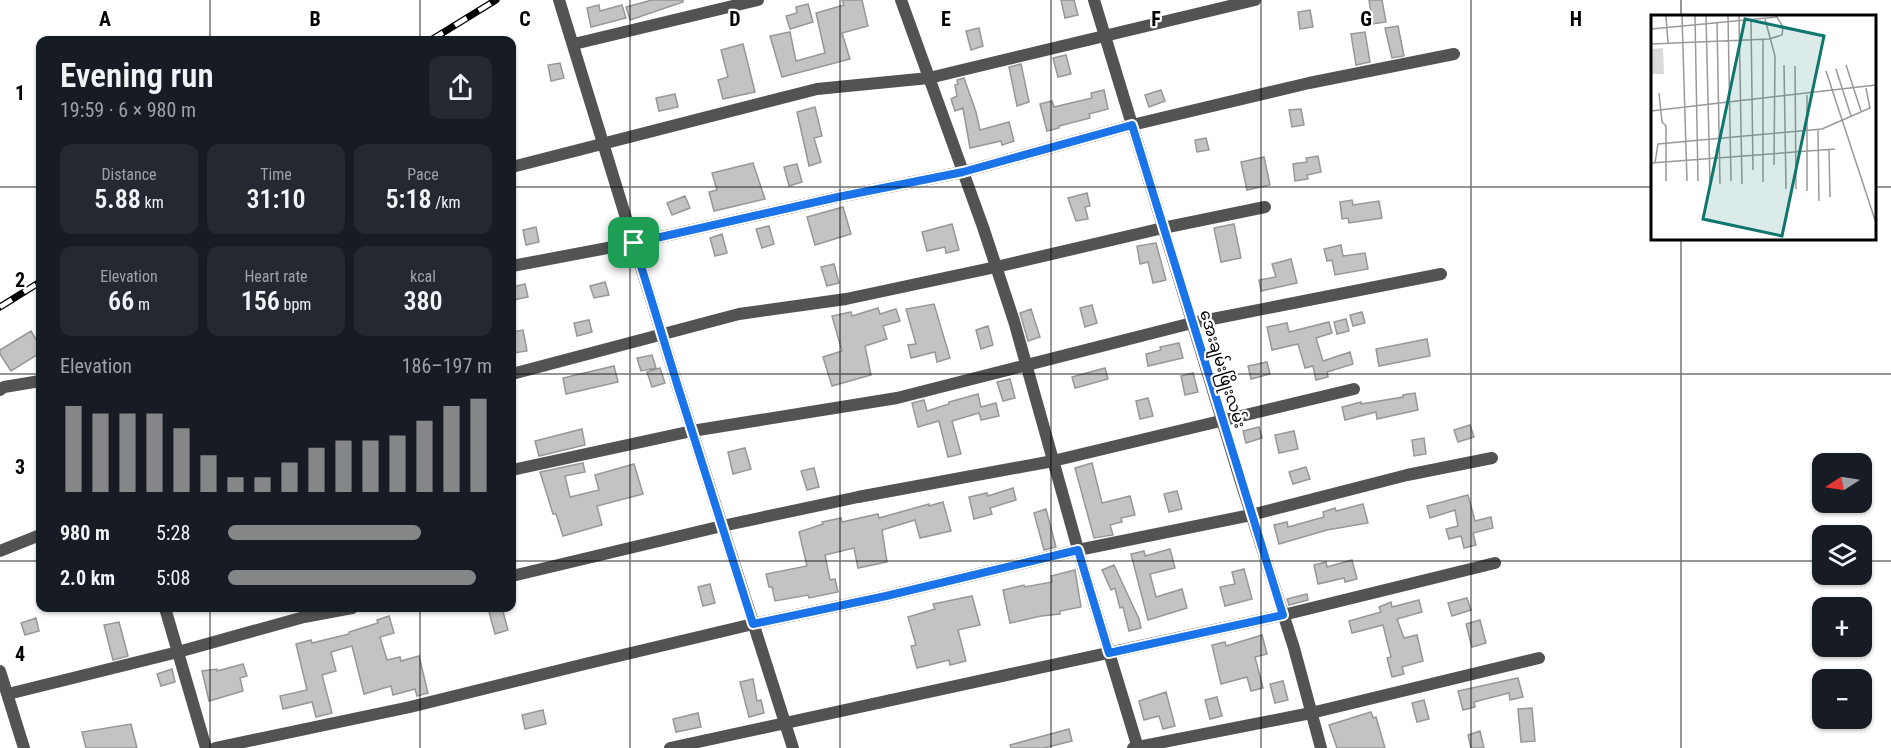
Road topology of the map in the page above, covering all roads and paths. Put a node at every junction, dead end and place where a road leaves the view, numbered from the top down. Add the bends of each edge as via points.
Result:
1 (560, 0) edge
2 (758, 0) edge
3 (901, 0) edge
4 (1094, 0) edge
5 (1255, 0) edge
6 (1106, 36) junction
7 (574, 44) junction
8 (1454, 54) dead end
9 (929, 78) junction
10 (1132, 125) junction
11 (605, 145) junction
12 (516, 166) edge
13 (963, 172) junction
14 (1265, 207) dead end
15 (1163, 228) junction
16 (634, 243) junction
17 (516, 265) edge
18 (996, 267) junction
19 (1441, 274) dead end
20 (1192, 323) junction
21 (662, 335) junction
22 (1026, 365) junction
23 (516, 373) edge
24 (36, 382) edge
25 (1354, 389) dead end
26 (0, 390) edge
27 (1222, 420) junction
28 (692, 431) junction
29 (1492, 458) dead end
30 (1053, 461) junction
31 (516, 469) edge
32 (1251, 515) junction
33 (722, 526) junction
34 (36, 537) edge
35 (1078, 550) junction
36 (0, 551) edge
37 (1495, 563) dead end
38 (516, 575) edge
39 (166, 612) edge
40 (330, 612) edge
41 (1283, 615) junction
42 (753, 624) junction
43 (178, 652) junction
44 (1109, 653) junction
45 (1539, 658) dead end
46 (0, 671) edge
47 (8, 694) junction
48 (1311, 713) junction
49 (785, 724) junction
50 (24, 748) edge
51 (206, 748) edge
52 (215, 748) edge
53 (670, 748) edge
54 (793, 748) edge
55 (1136, 748) edge
56 (1321, 748) edge

1 - 7 street
2 - 7 street
3 - 9 street
4 - 6 street, အေးချမ်းဖြိုးလမ်း
5 - 6 street
6 - 9 street
6 - 10 street, အေးချမ်းဖြိုးလမ်း
7 - 11 street
8 - 10 street
9 - 11 street via 817,89
9 - 13 street
10 - 13 street
10 - 15 street, အေးချမ်းဖြိုးလမ်း
11 - 12 street
11 - 16 street
13 - 16 street
13 - 18 street
14 - 15 street
15 - 18 street
15 - 20 street, အေးချမ်းဖြိုးလမ်း
16 - 17 street
16 - 21 street
18 - 21 street via 846,299 739,314
18 - 22 street
19 - 20 street
20 - 22 street
20 - 27 street, အေးချမ်းဖြိုးလမ်း
21 - 23 street
21 - 28 street
22 - 28 street via 897,398
22 - 30 street
24 - 26 street
25 - 27 street
27 - 30 street
27 - 32 street, အေးချမ်းဖြိုးလမ်း
28 - 31 street
28 - 33 street
29 - 32 street via 1407,475
30 - 33 street
30 - 35 street
32 - 35 street
32 - 41 street, အေးချမ်းဖြိုးလမ်း
33 - 38 street
33 - 42 street
34 - 36 street
35 - 42 street
35 - 44 street
37 - 41 street
39 - 43 street
40 - 43 street
41 - 44 street
41 - 48 street, အေးချမ်းဖြိုးလမ်း
42 - 49 street
42 - 52 street via 410,707
43 - 47 street
43 - 51 street
44 - 49 street
44 - 55 street
45 - 48 street
46 - 47 street
47 - 50 street
48 - 55 street
48 - 56 street, အေးချမ်းဖြိုးလမ်း
49 - 53 street
49 - 54 street

